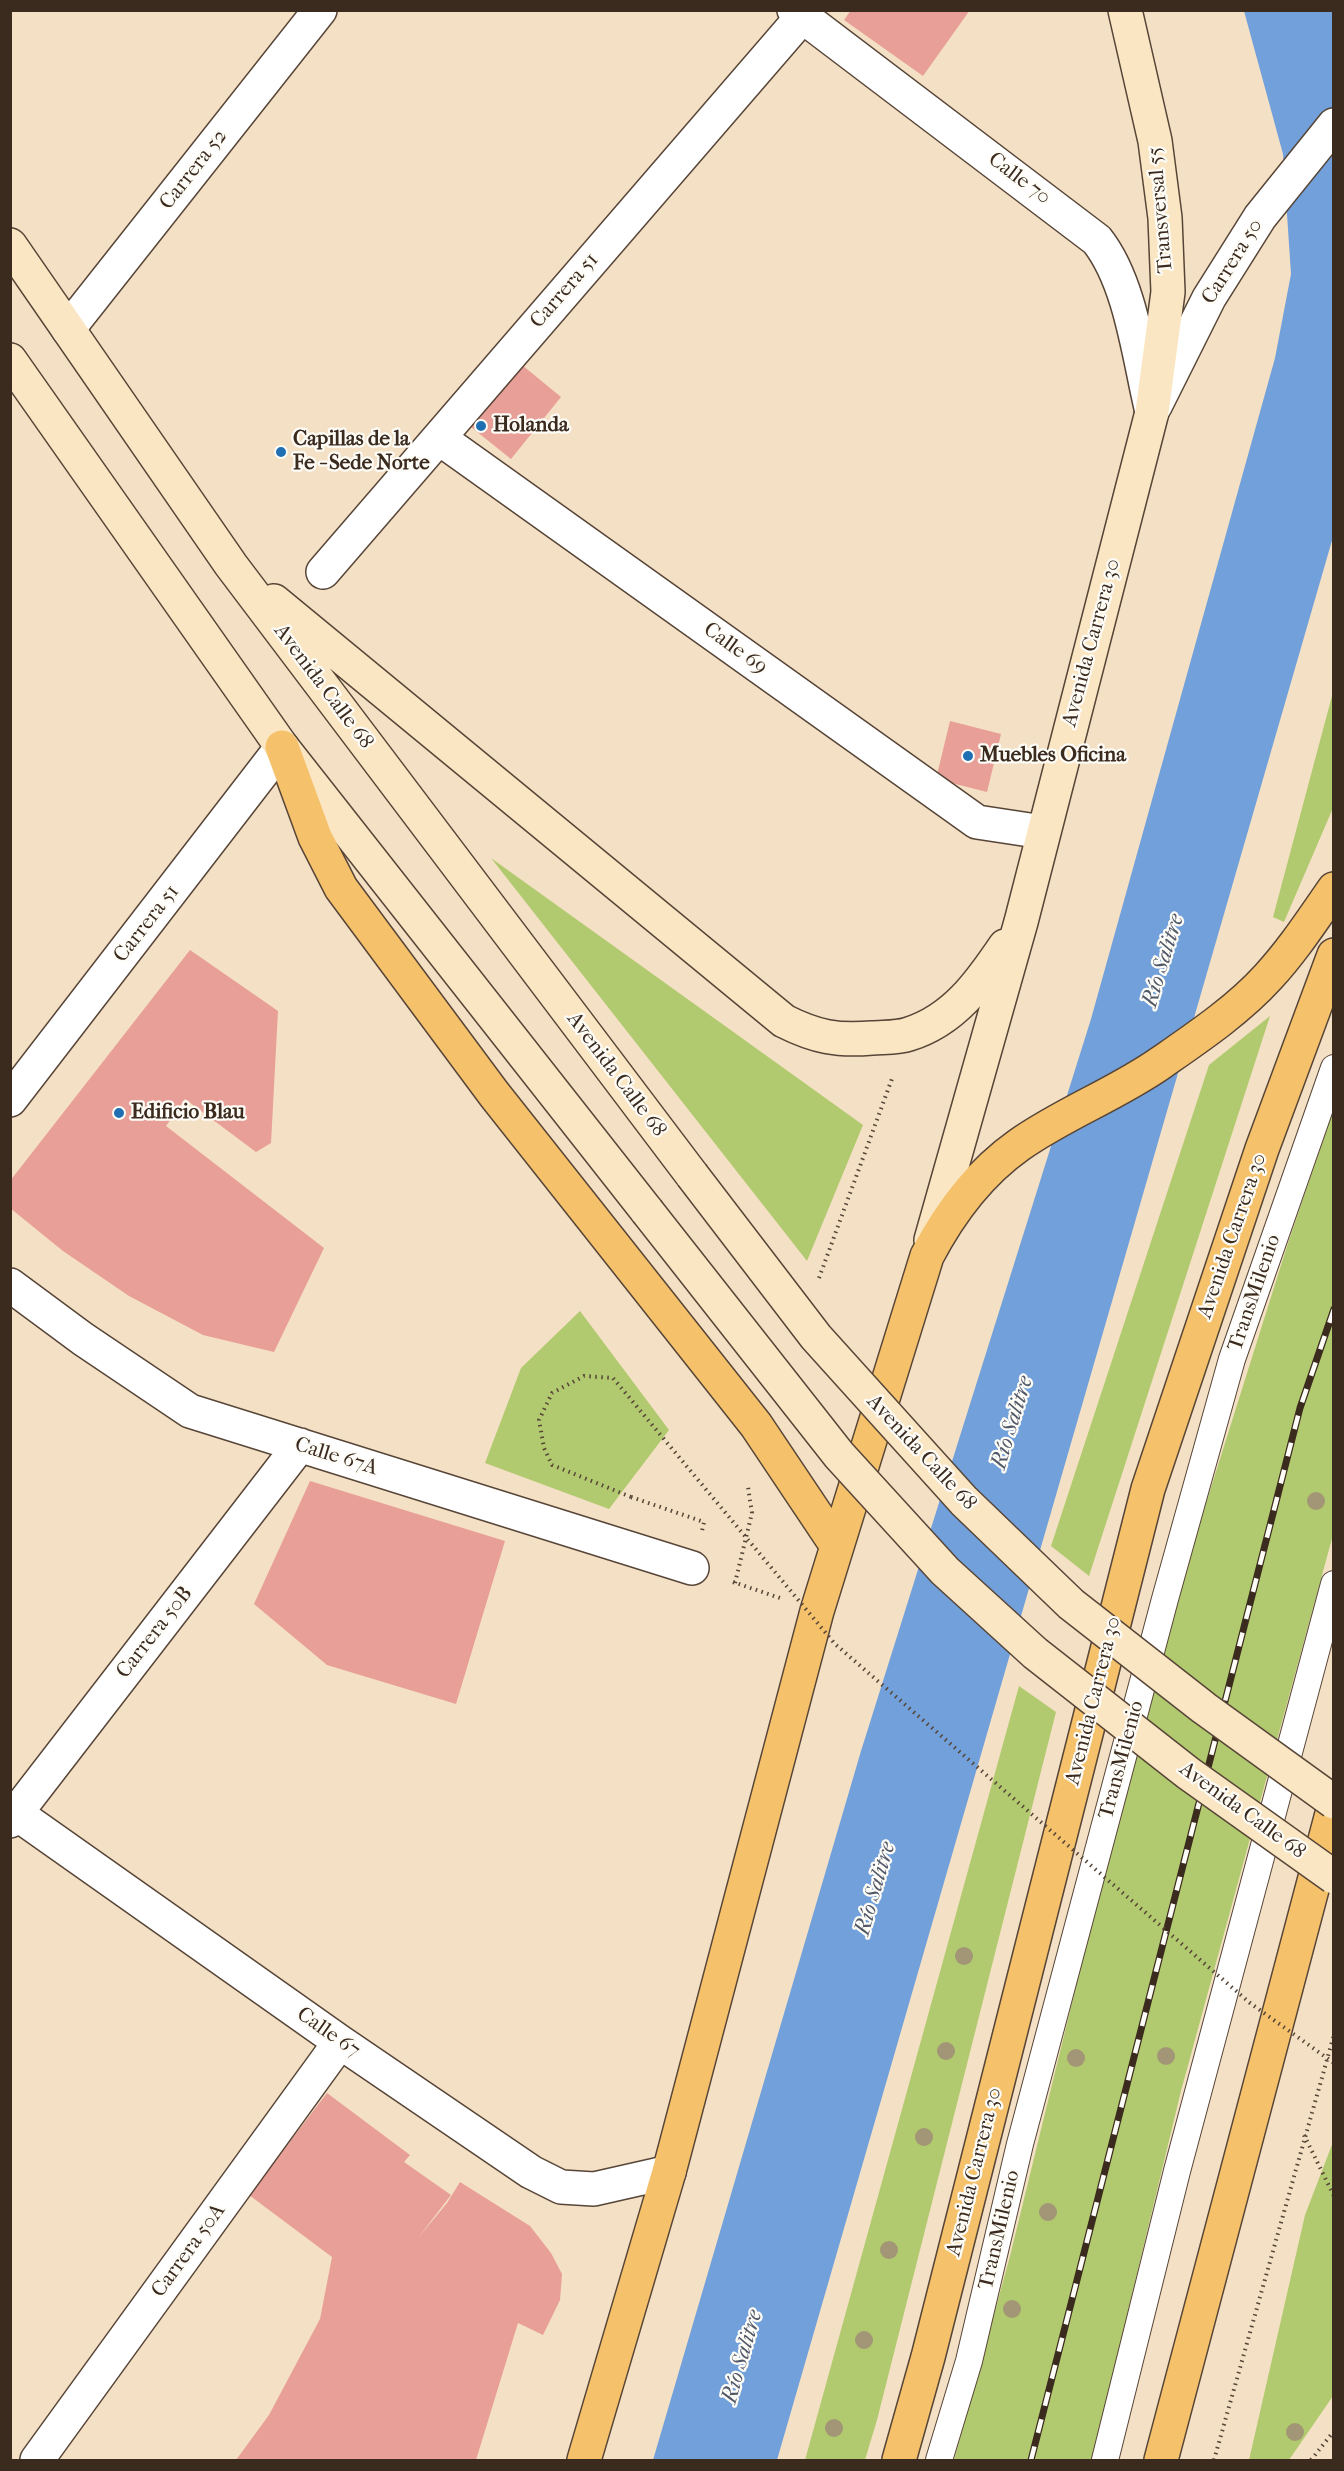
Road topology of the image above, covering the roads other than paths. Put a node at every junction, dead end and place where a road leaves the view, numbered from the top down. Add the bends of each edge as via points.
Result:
1 (320, 10) edge
2 (1125, 10) edge
3 (802, 13) edge
4 (1334, 125) edge
5 (10, 245) edge
6 (68, 329) junction
7 (15, 378) edge
8 (1152, 412) junction
9 (439, 438) junction
10 (231, 565) junction
11 (323, 572) dead end
12 (282, 747) junction
13 (1043, 832) junction
14 (1334, 888) edge
15 (1021, 922) junction
16 (1334, 955) edge
17 (1334, 1068) edge
18 (10, 1100) edge
19 (927, 1256) junction
20 (10, 1285) edge
21 (300, 1445) junction
22 (837, 1546) junction
23 (692, 1568) road end
24 (1334, 1584) edge
25 (1334, 1804) edge
26 (12, 1814) edge
27 (1334, 1877) edge
28 (340, 2042) junction
29 (669, 2172) junction
30 (37, 2460) edge
31 (584, 2460) edge
32 (899, 2460) edge
33 (939, 2460) edge
34 (1105, 2460) edge
35 (1161, 2460) edge

1 - 6 street, Carrera 52
2 - 8 main road, Transversal 55 via 1155,141 1165,218 1168,292
3 - 8 street, Calle 70 via 1097,240 1110,257 1124,289
3 - 9 street, Carrera 51
4 - 8 street, Carrera 50 via 1260,217 1209,298
5 - 6 main road, Avenida Calle 68
6 - 10 main road, Avenida Calle 68
7 - 12 main road, Avenida Calle 68
8 - 13 main road, Avenida Carrera 30
9 - 11 street, Carrera 51
9 - 13 street, Calle 69 via 976,822
10 - 15 main road via 784,1022 807,1033 842,1041 908,1035 938,1022 981,981
10 - 25 main road, Avenida Calle 68, bridge via 816,1336 964,1501 1071,1604
12 - 18 street, Carrera 51
12 - 22 highway via 315,837 341,888 494,1094 756,1425
12 - 27 main road, Avenida Calle 68, bridge via 839,1455 945,1571 1035,1653 1188,1773
13 - 15 main road, Avenida Carrera 30
14 - 19 highway, Avenida Carrera 30 via 1294,947 1267,978 1210,1028 1159,1064 1020,1145 991,1168 945,1222
15 - 19 main road, Avenida Carrera 30
16 - 32 highway, Avenida Carrera 30 via 1262,1149 1148,1489
17 - 33 lane, TransMilenio via 1232,1359 1020,2144 969,2361
19 - 22 highway, Avenida Carrera 30
20 - 21 street, Calle 67A via 190,1411
21 - 23 street, Calle 67A
21 - 26 street, Carrera 50B
22 - 29 highway, Avenida Carrera 30 via 807,1607
24 - 34 lane via 1183,2148
25 - 35 highway
26 - 28 street, Calle 67
28 - 29 street, Calle 67 via 531,2172 561,2187 594,2189
28 - 30 street, Carrera 50A
29 - 31 highway, Avenida Carrera 30

